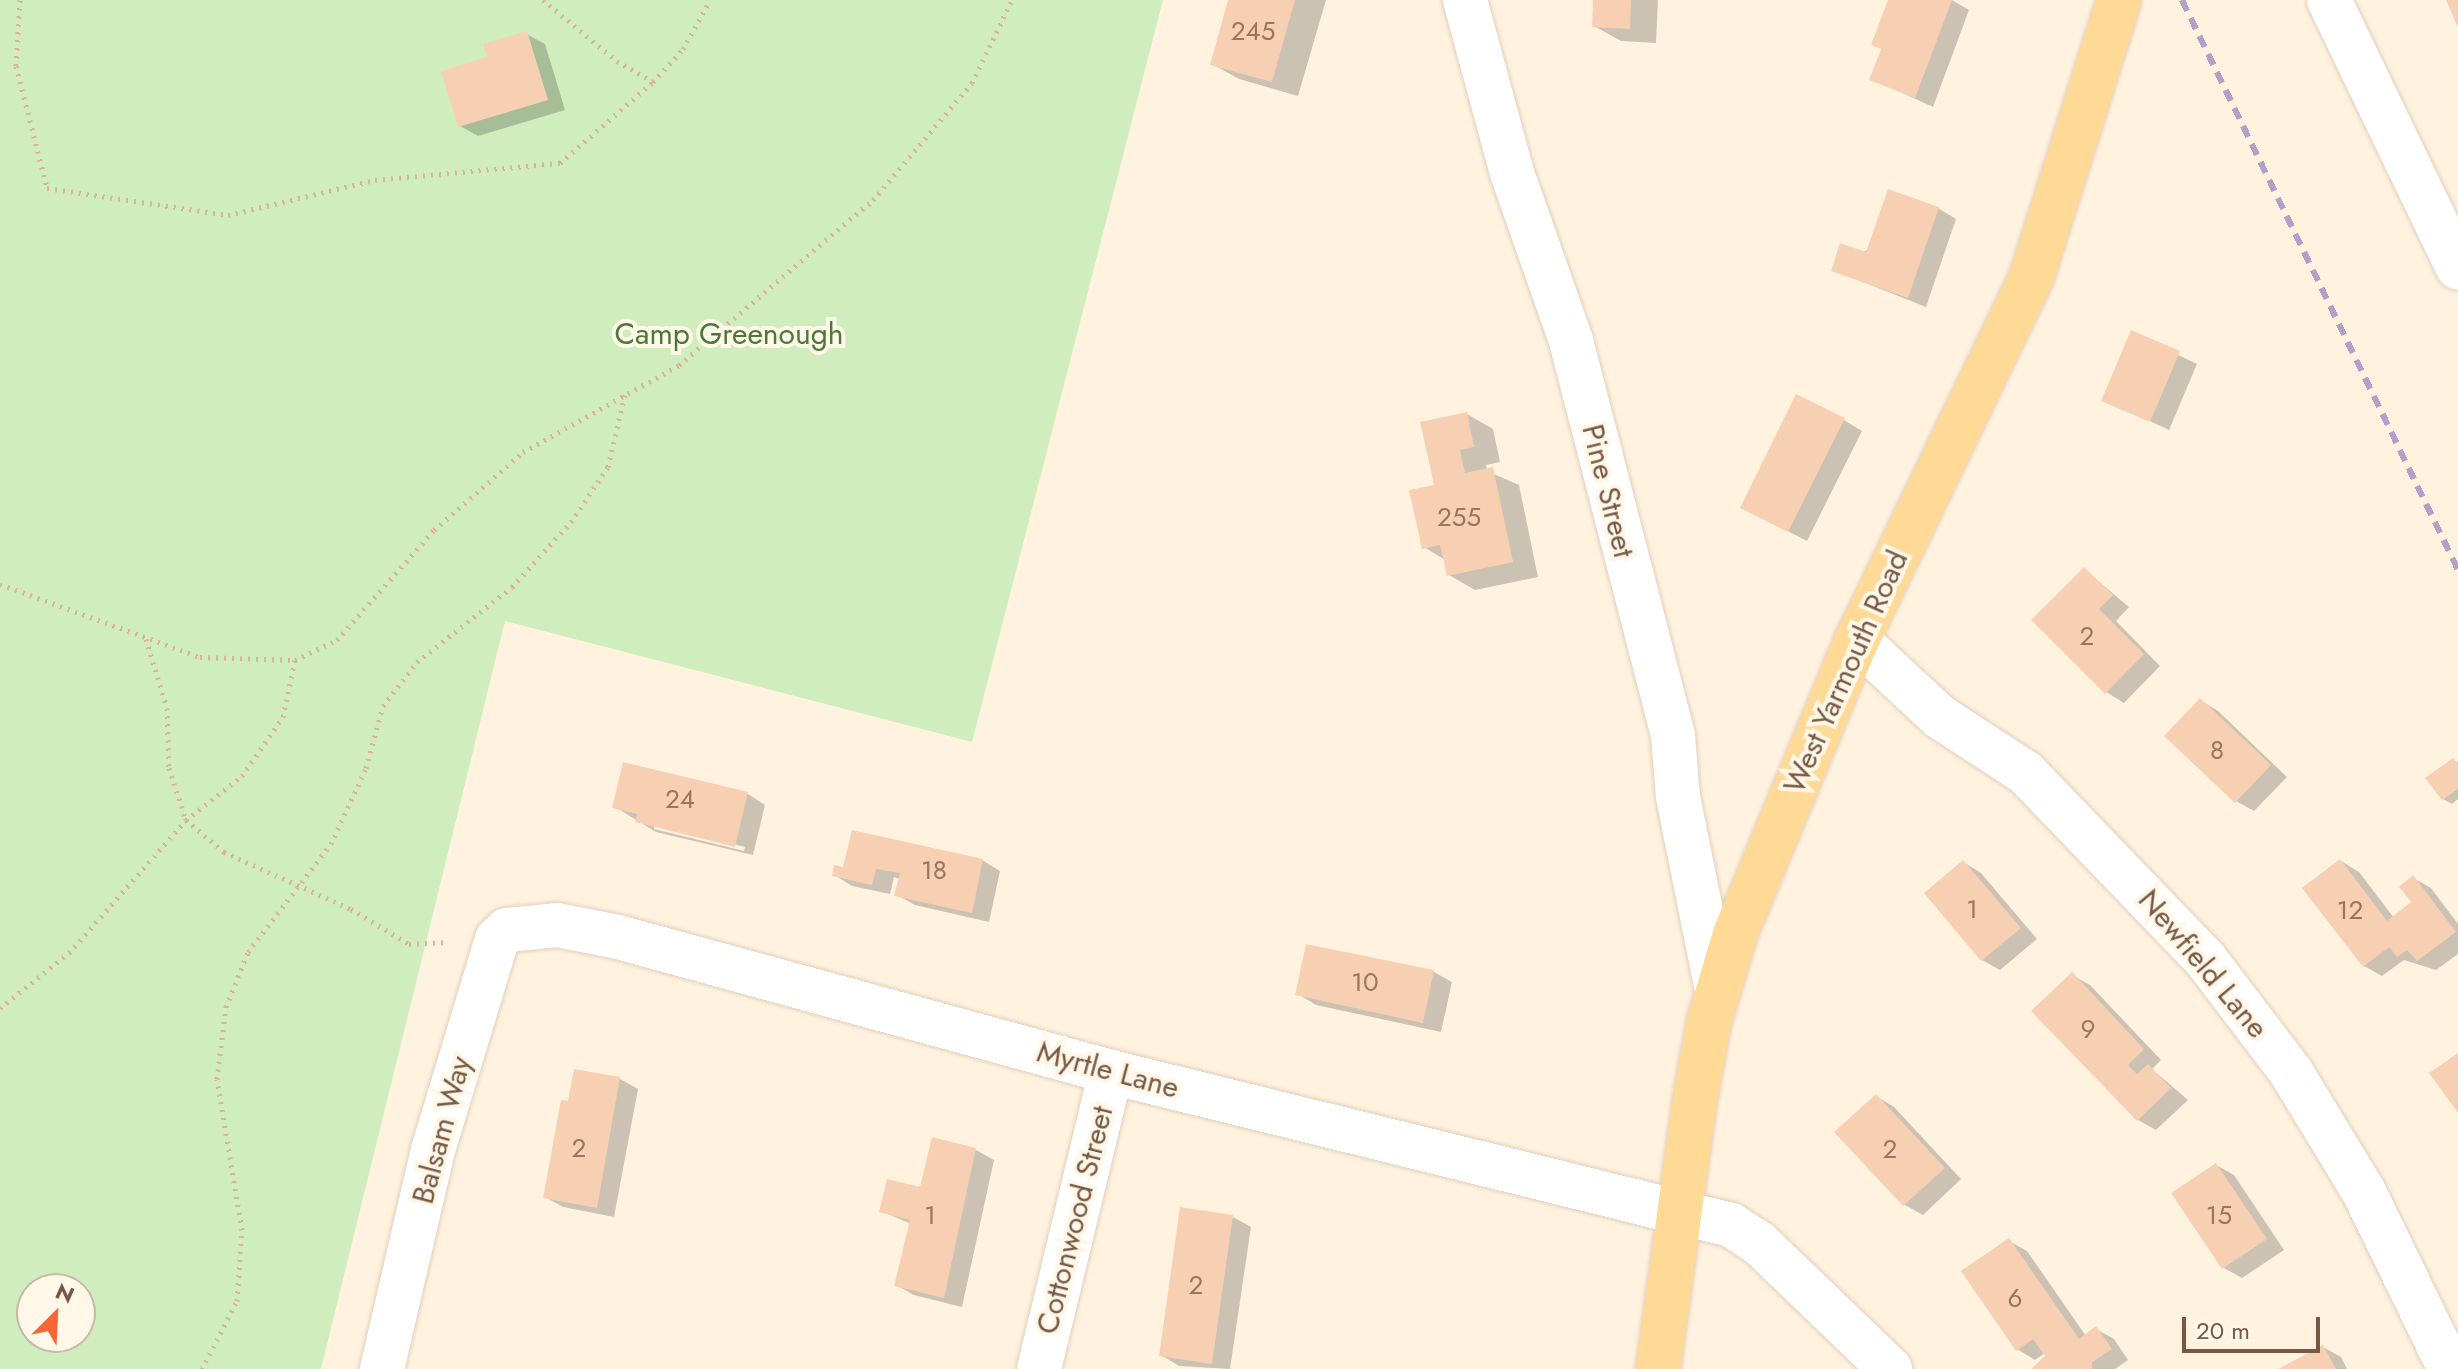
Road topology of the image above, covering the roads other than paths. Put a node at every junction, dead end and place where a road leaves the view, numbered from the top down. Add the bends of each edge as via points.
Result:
1 (1465, 0) edge
2 (2119, 0) edge
3 (2329, 0) edge
4 (2458, 268) edge
5 (1857, 640) junction
6 (541, 926) joint
7 (1717, 991) junction
8 (1111, 1072) junction
9 (1677, 1214) junction
10 (382, 1369) edge
11 (1039, 1369) edge
12 (1658, 1369) edge
13 (1890, 1369) edge
14 (2450, 1369) edge

1 - 7 street, Pine Street via 1512,173 1571,341 1673,736 1678,797
2 - 5 main road, West Yarmouth Road via 2032,276
3 - 4 street
5 - 7 main road, West Yarmouth Road via 1753,885
5 - 14 street, Newfield Lane via 1940,717 2026,773 2205,959 2291,1072 2356,1178
6 - 8 street, Myrtle Lane via 618,937
6 - 10 street, Balsam Way via 507,930 497,939 433,1150
7 - 9 main road, West Yarmouth Road
8 - 9 street, Myrtle Lane
8 - 11 street, Cottonwood Street
9 - 12 main road, West Yarmouth Road
9 - 13 street, Myrtle Lane via 1746,1232

